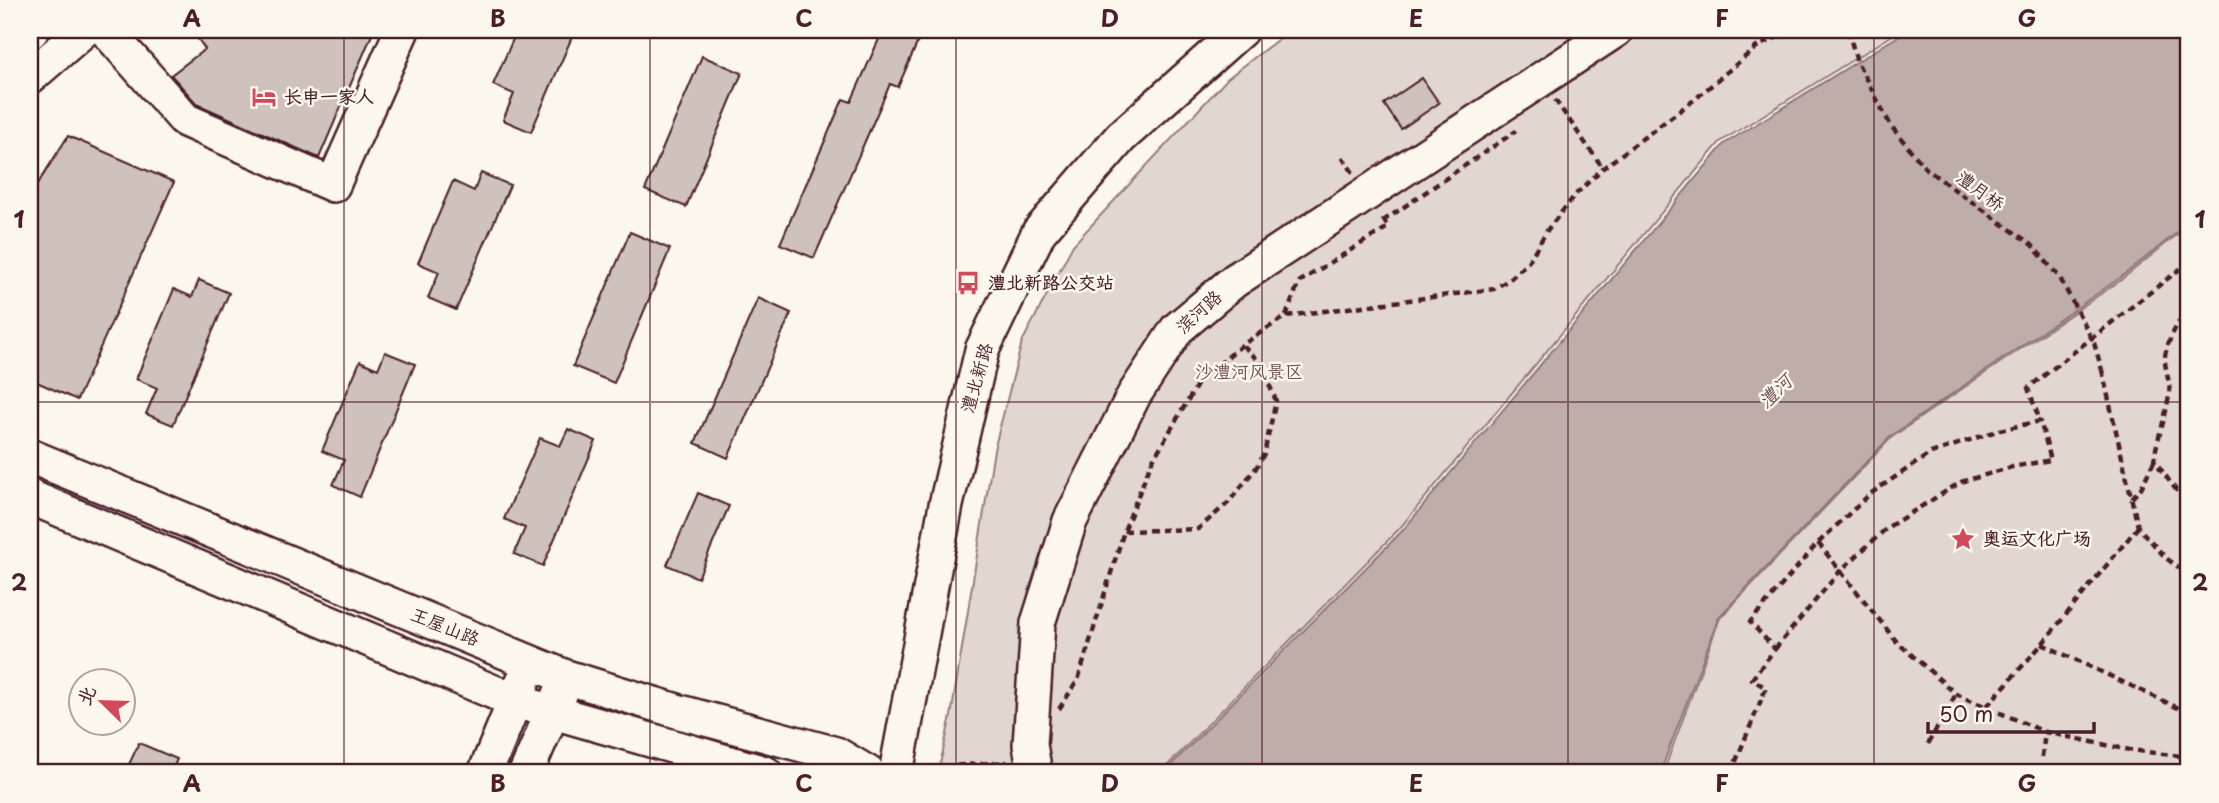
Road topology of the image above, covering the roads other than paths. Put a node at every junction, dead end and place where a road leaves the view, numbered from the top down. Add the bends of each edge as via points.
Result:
1 (84, 30) edge
2 (106, 30) edge
3 (402, 30) edge
4 (1241, 30) edge
5 (1616, 30) edge
6 (30, 78) edge
7 (30, 456) edge
8 (30, 497) edge
9 (531, 663) junction
10 (566, 677) junction
11 (515, 701) junction
12 (552, 712) junction
13 (1032, 760) edge
14 (887, 772) edge
15 (485, 773) edge
16 (526, 773) edge
17 (765, 773) edge

1 - 6 street
2 - 3 street via 185,120 333,184
4 - 14 street, 澧北新路 via 1121,137 1039,232 982,350
5 - 13 street, 滨河路 via 1549,98 1234,281 1177,329 1134,395 1070,521 1038,623
7 - 9 street, 王屋山路
8 - 11 street
9 - 10 street, 王屋山路
9 - 11 street
10 - 12 street
10 - 14 street, 王屋山路
11 - 12 street
11 - 15 street
12 - 16 street
12 - 17 street

